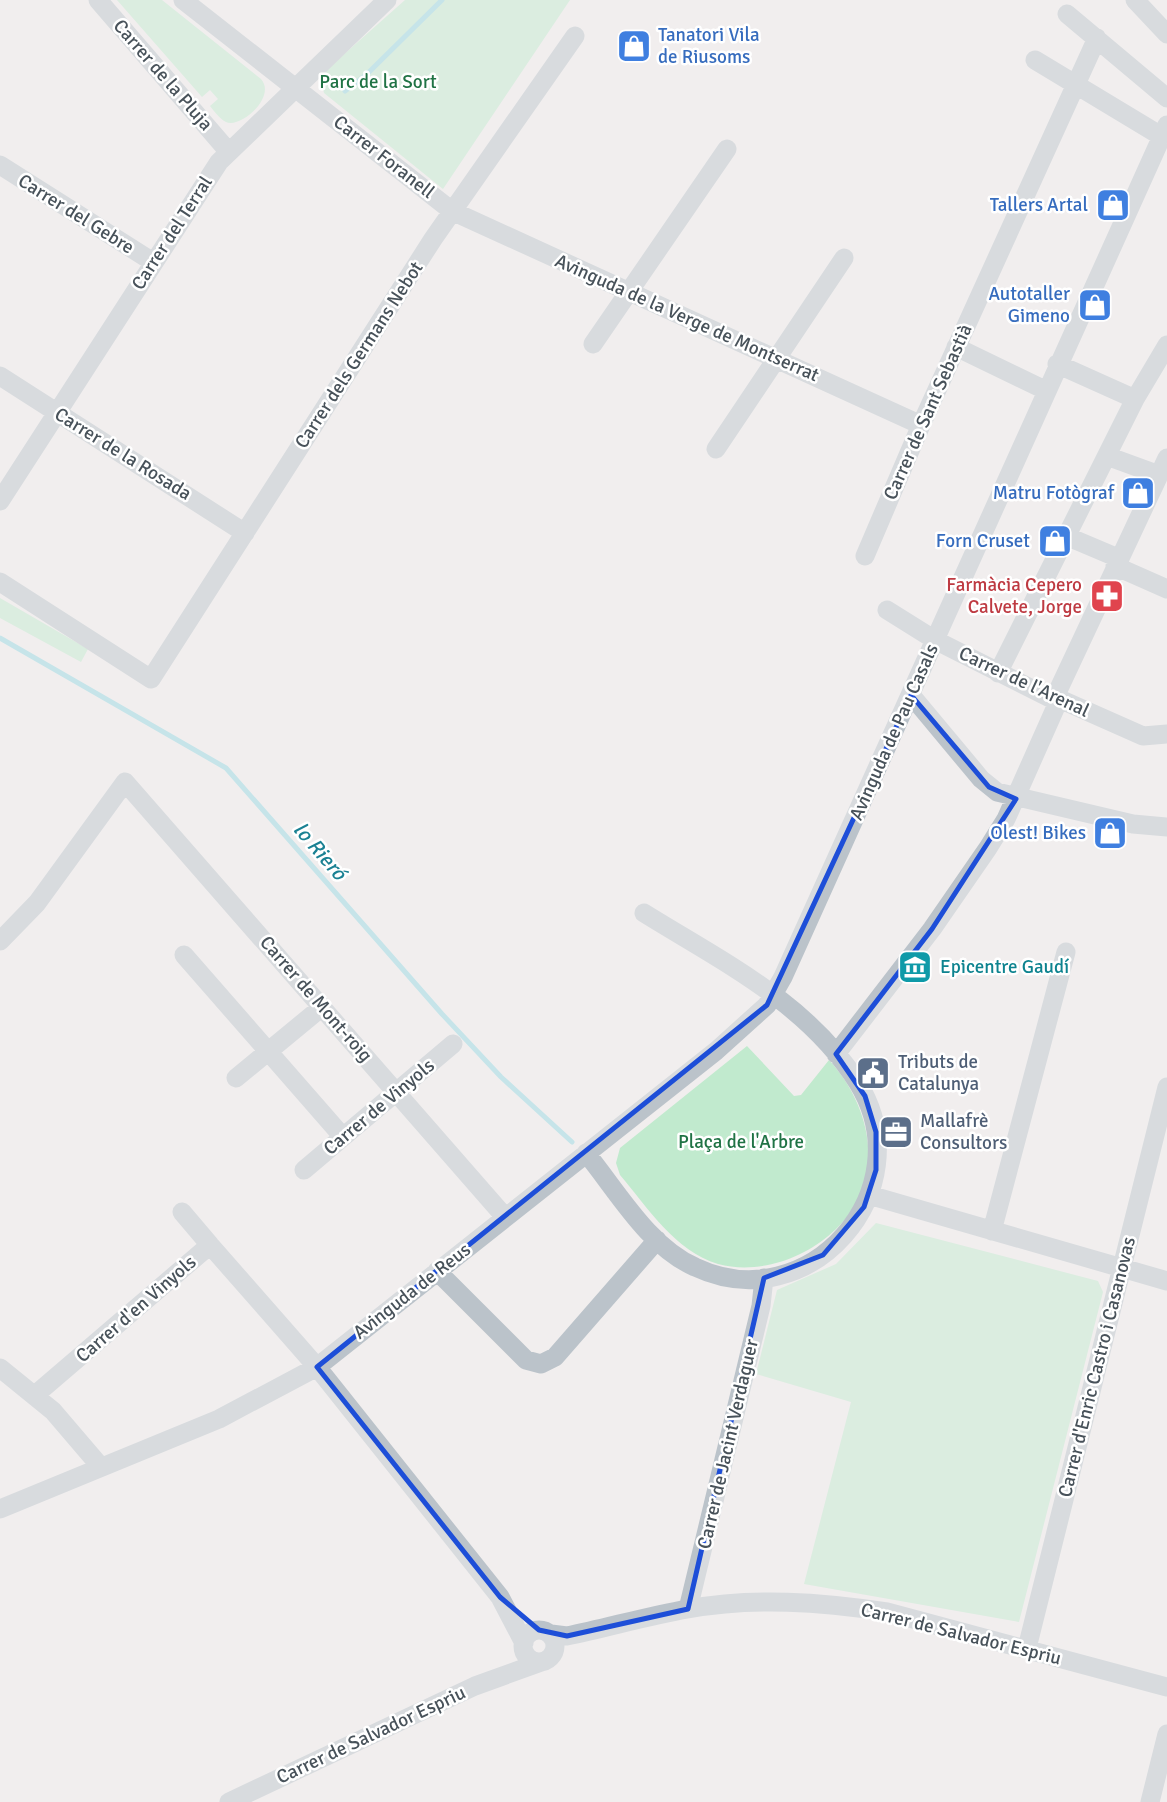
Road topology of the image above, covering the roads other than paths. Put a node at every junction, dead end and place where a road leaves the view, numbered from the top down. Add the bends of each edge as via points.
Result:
1 (98, 0) edge
2 (183, 0) edge
3 (387, 0) edge
4 (1135, 0) edge
5 (1068, 14) dead end
6 (1167, 34) edge
7 (575, 36) dead end
8 (1097, 38) junction
9 (1035, 60) dead end
10 (1075, 84) junction
11 (296, 87) junction
12 (1167, 98) edge
13 (1164, 130) edge
14 (727, 149) dead end
15 (228, 151) junction
16 (0, 165) edge
17 (452, 211) junction
18 (844, 258) dead end
19 (153, 262) junction
20 (629, 292) junction
21 (593, 345) dead end
22 (1167, 345) edge
23 (956, 347) junction
24 (776, 358) junction
25 (1057, 364) junction
26 (0, 376) edge
27 (1045, 390) junction
28 (1135, 399) junction
29 (57, 412) junction
30 (921, 425) junction
31 (716, 449) dead end
32 (1107, 456) junction
33 (1164, 467) edge
34 (0, 501) edge
35 (245, 533) junction
36 (1066, 536) junction
37 (865, 556) dead end
38 (1116, 562) junction
39 (0, 582) edge
40 (1167, 589) edge
41 (887, 610) dead end
42 (935, 640) junction
43 (998, 673) junction
44 (911, 695) junction
45 (1058, 702) junction
46 (1167, 734) edge
47 (1016, 799) junction
48 (1167, 827) edge
49 (644, 913) dead end
50 (0, 940) edge
51 (1066, 952) dead end
52 (184, 955) dead end
53 (774, 994) junction
54 (322, 1007) junction
55 (453, 1044) dead end
56 (269, 1051) junction
57 (836, 1054) junction
58 (236, 1078) dead end
59 (1167, 1087) edge
60 (397, 1092) junction
61 (343, 1137) junction
62 (586, 1153) junction
63 (304, 1170) dead end
64 (869, 1195) junction
65 (182, 1212) dead end
66 (505, 1217) junction
67 (992, 1231) junction
68 (657, 1240) junction
69 (210, 1245) junction
70 (1122, 1269) junction
71 (436, 1271) junction
72 (764, 1278) junction
73 (1167, 1281) edge
74 (317, 1367) junction
75 (0, 1368) edge
76 (35, 1395) junction
77 (100, 1466) junction
78 (0, 1509) edge
79 (500, 1597) junction
80 (688, 1609) junction
81 (628, 1624) junction
82 (545, 1632) junction
83 (524, 1646) junction
84 (1027, 1648) junction
85 (546, 1659) junction
86 (475, 1686) junction
87 (1167, 1687) edge
88 (1167, 1734) edge
89 (229, 1802) edge
90 (1150, 1802) edge

1 - 15 street, Carrer de la Pluja
2 - 11 street, Carrer Foranell
3 - 11 street, Carrer del Terral
4 - 6 street
5 - 8 street
7 - 17 street, Carrer dels Germans Nebot
8 - 10 street, Carrer de Sant Sebastià
8 - 12 street
9 - 10 street
10 - 13 street
10 - 23 street, Carrer de Sant Sebastià
11 - 15 street, Carrer del Terral
11 - 17 street, Carrer Foranell
13 - 25 street, Avinguda de Pau Casals
14 - 20 street
15 - 19 street, Carrer del Terral
16 - 19 street, Carrer del Gebre
17 - 20 street, Avinguda de la Verge de Montserrat
17 - 35 street, Carrer dels Germans Nebot
18 - 24 street
19 - 29 street, Carrer del Terral
20 - 21 street
20 - 24 street, Avinguda de la Verge de Montserrat
22 - 28 street
23 - 27 street
23 - 30 street, Carrer de Sant Sebastià
24 - 30 street, Avinguda de la Verge de Montserrat
24 - 31 street
25 - 27 street, Avinguda de Pau Casals
25 - 28 street
26 - 29 street, Carrer de la Rosada
27 - 42 street, Avinguda de Pau Casals
28 - 32 street
29 - 34 street, Carrer del Terral
29 - 35 street, Carrer de la Rosada
30 - 37 street, Carrer de Sant Sebastià
32 - 33 street
32 - 36 street
33 - 38 street
35 - 39 street, Carrer dels Germans Nebot via 151,679
36 - 38 street
36 - 43 street
38 - 40 street
38 - 45 street via 1055,697
41 - 42 street, Carrer de l'Arenal
42 - 43 street, Carrer de l'Arenal
42 - 44 street, Avinguda de Pau Casals
43 - 45 street, Carrer de l'Arenal
44 - 47 street via 989,787
44 - 53 street, Avinguda de Pau Casals
45 - 46 street, Carrer de l'Arenal via 1143,736
45 - 47 street
47 - 48 street
47 - 57 street via 932,929
49 - 53 street
50 - 54 street, Carrer de Mont-roig via 41,898 125,782
51 - 67 street
52 - 56 street
53 - 57 street
53 - 62 street, Avinguda de Reus via 760,1013 716,1051
54 - 56 street
54 - 60 street, Carrer de Mont-roig
55 - 60 street, Carrer de Vinyols
56 - 58 street
56 - 61 street
57 - 64 street via 859,1085 873,1120 877,1158
59 - 70 street, Carrer d'Enric Castro i Casanovas
60 - 61 street, Carrer de Vinyols
60 - 66 street, Carrer de Mont-roig
61 - 63 street, Carrer de Vinyols
62 - 66 street, Avinguda de Reus
62 - 68 street
64 - 67 street
64 - 72 street via 858,1218 833,1247 801,1268
65 - 69 street
66 - 71 street, Avinguda de Reus
67 - 70 street
68 - 71 street via 555,1357 541,1364 526,1360
68 - 72 street via 686,1263 711,1274
69 - 74 street, Carrer d'en Vinyols
69 - 76 street, Carrer d'en Vinyols
70 - 73 street
70 - 84 street, Carrer d'Enric Castro i Casanovas
71 - 74 street, Avinguda de Reus
72 - 80 street, Carrer de Jacint Verdaguer
74 - 77 street, Avinguda de Reus via 219,1419
74 - 79 street, Carrer d'en Vinyols
75 - 76 street
76 - 77 street
77 - 78 street, Avinguda de Reus
79 - 82 street
79 - 83 street
80 - 81 street, Carrer de Salvador Espriu
80 - 84 street, Carrer de Salvador Espriu via 753,1602 844,1606 887,1612
81 - 82 street, Carrer de Salvador Espriu via 567,1636
81 - 85 street, Carrer de Salvador Espriu
82 - 83 street via 531,1633
82 - 85 street via 556,1645
83 - 85 street via 532,1660
83 - 86 street, Carrer de Salvador Espriu
84 - 87 street, Carrer de Salvador Espriu
85 - 86 street, Carrer de Salvador Espriu
86 - 89 street, Carrer de Salvador Espriu
88 - 90 street

